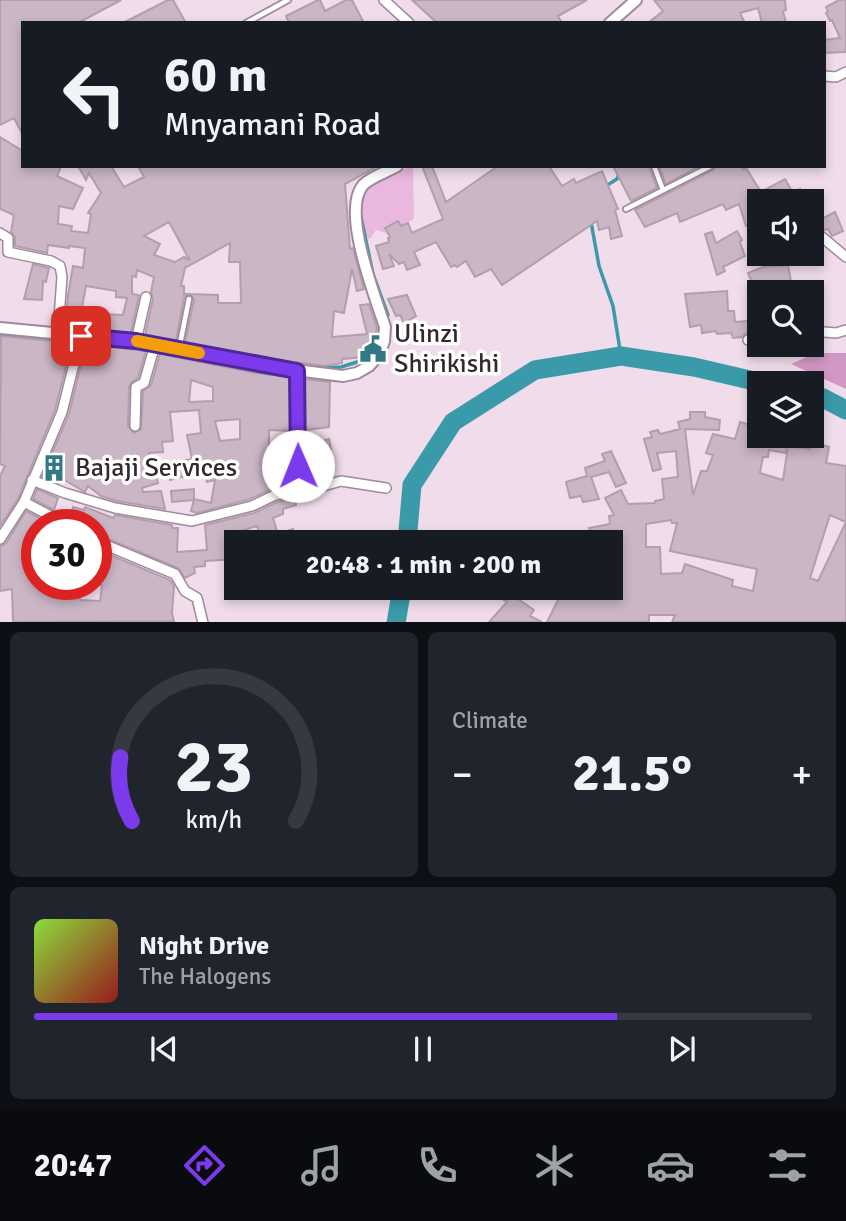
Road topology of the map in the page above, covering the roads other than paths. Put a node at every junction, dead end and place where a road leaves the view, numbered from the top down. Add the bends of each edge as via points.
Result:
1 (288, 0) edge
2 (384, 0) edge
3 (636, 0) edge
4 (250, 21) edge
5 (407, 21) edge
6 (612, 21) edge
7 (846, 72) edge
8 (826, 76) edge
9 (393, 168) edge
10 (655, 168) edge
11 (707, 168) edge
12 (663, 190) junction
13 (626, 209) dead end
14 (0, 233) edge
15 (824, 239) edge
16 (846, 257) edge
17 (146, 297) dead end
18 (189, 299) dead end
19 (0, 328) edge
20 (846, 330) edge
21 (58, 332) junction
22 (824, 332) edge
23 (81, 336) junction
24 (136, 341) junction
25 (155, 345) junction
26 (179, 349) junction
27 (297, 371) junction
28 (135, 426) dead end
29 (298, 466) dead end
30 (32, 480) junction
31 (386, 488) dead end
32 (24, 502) junction
33 (37, 509) edge
34 (0, 539) edge
35 (112, 547) edge
36 (203, 622) edge

1 - 4 lane
2 - 5 street
3 - 6 street
7 - 8 street
9 - 27 street via 365,183 355,208 384,327 379,355 357,373 342,376
10 - 12 lane
11 - 12 lane
12 - 13 lane
14 - 21 street via 8,238 8,252 45,259 60,267
15 - 16 street
17 - 24 street
18 - 26 lane
19 - 21 street
20 - 22 street
21 - 23 street
23 - 24 street
23 - 30 street via 62,412
24 - 25 street
25 - 26 street
25 - 28 street via 144,383 135,387
26 - 27 street
27 - 29 street
30 - 31 street via 115,508 192,521 252,506 275,495 341,481
30 - 32 street
32 - 33 street
32 - 34 street
35 - 36 street via 175,573 184,590 197,598

